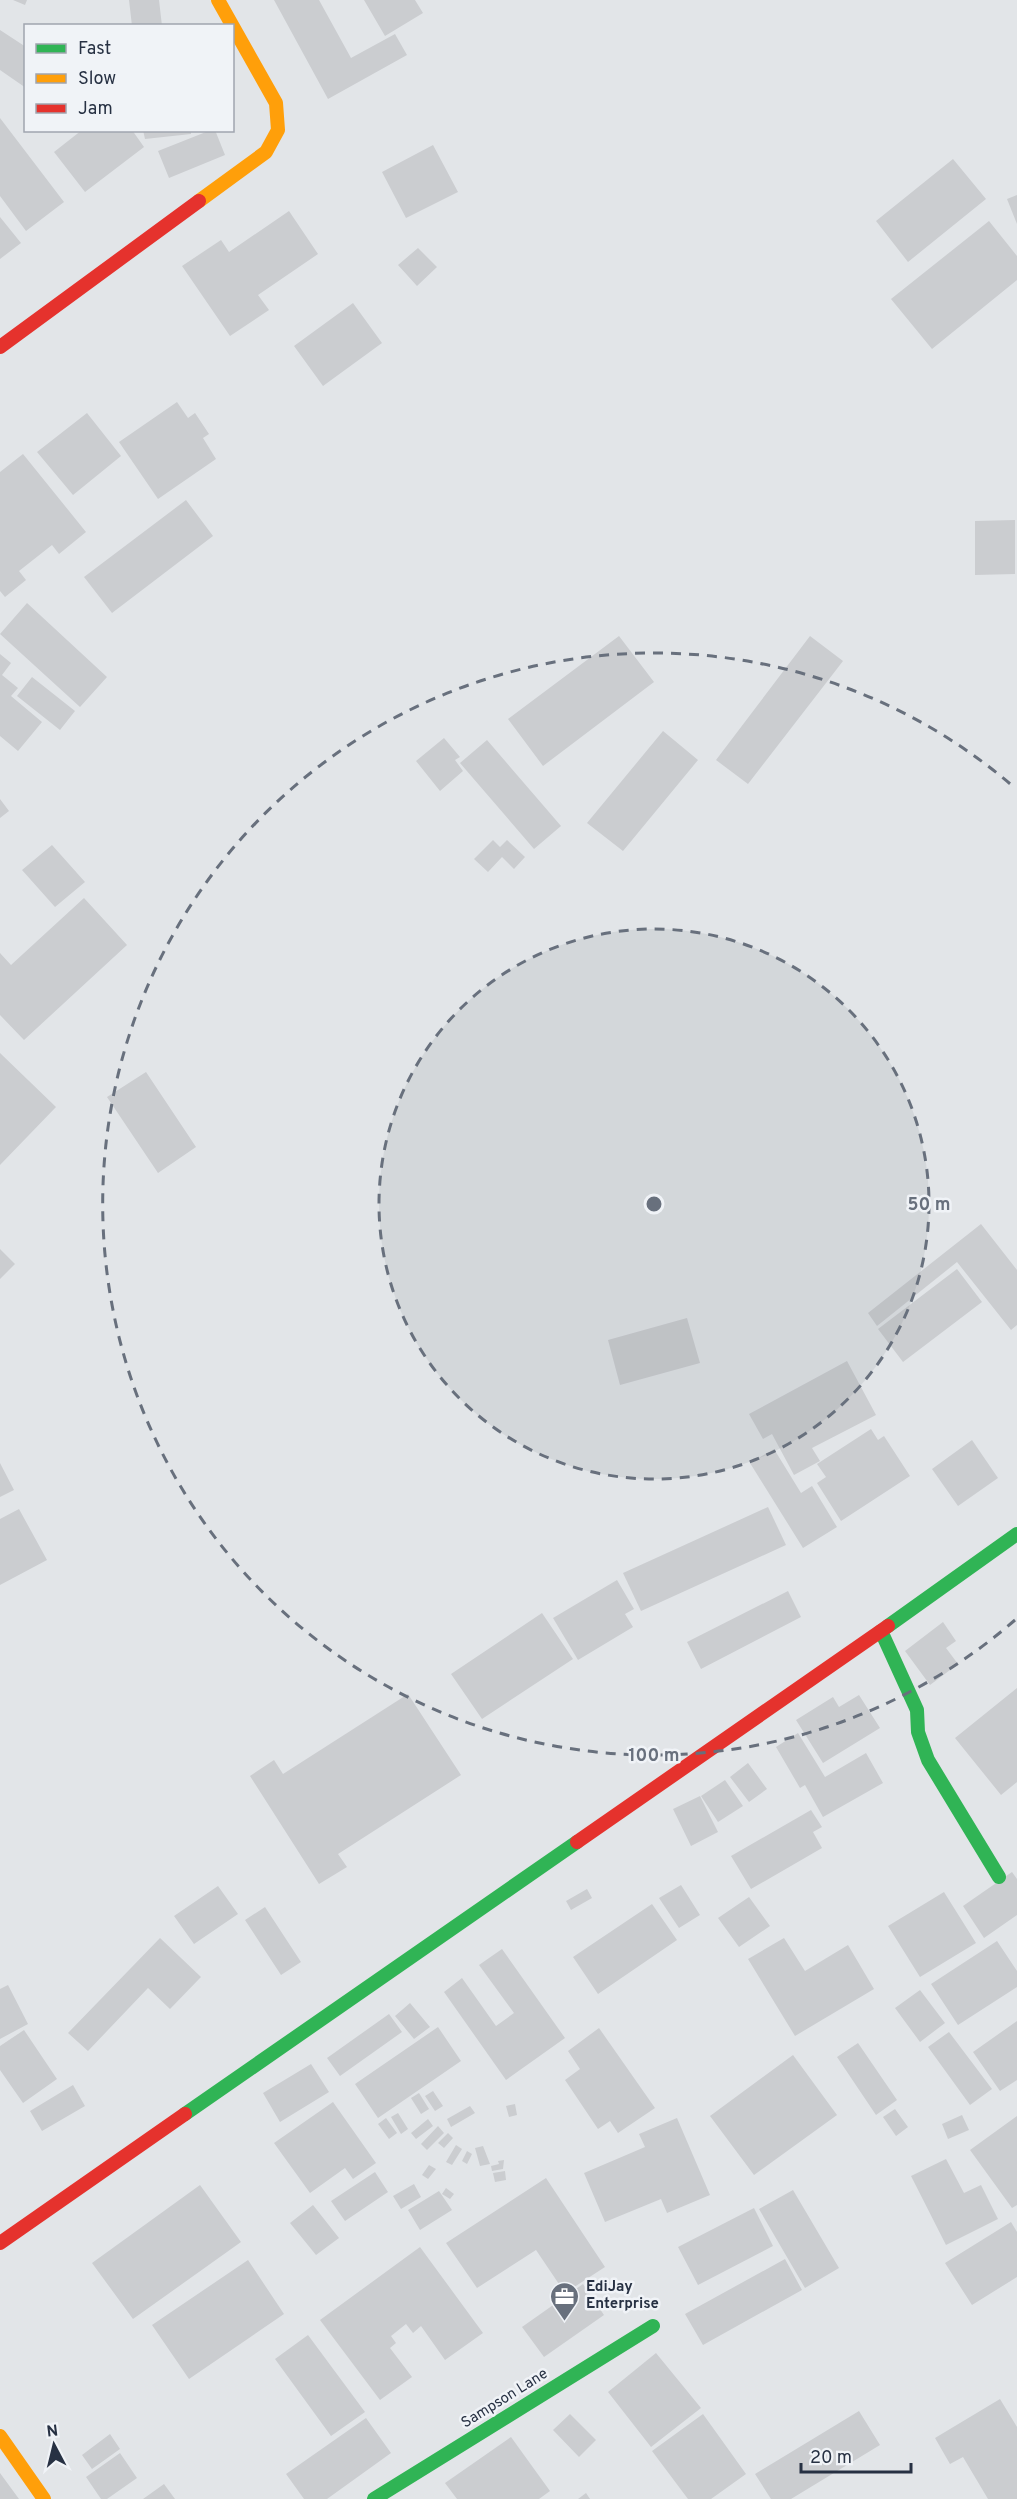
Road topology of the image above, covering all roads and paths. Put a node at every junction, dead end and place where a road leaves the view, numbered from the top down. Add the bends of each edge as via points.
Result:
1 (218, 0) edge
2 (232, 24) edge
3 (234, 28) edge
4 (0, 347) edge
5 (1017, 1534) edge
6 (881, 1631) junction
7 (999, 1877) dead end
8 (0, 2242) edge
9 (652, 2326) dead end
10 (0, 2436) edge
11 (44, 2499) edge
12 (374, 2499) edge

1 - 2 main road
3 - 4 main road via 276,103 278,130 266,152
5 - 6 main road
6 - 7 main road via 917,1710 918,1731 928,1760
6 - 8 main road
9 - 12 main road, Sampson Lane
10 - 11 main road

